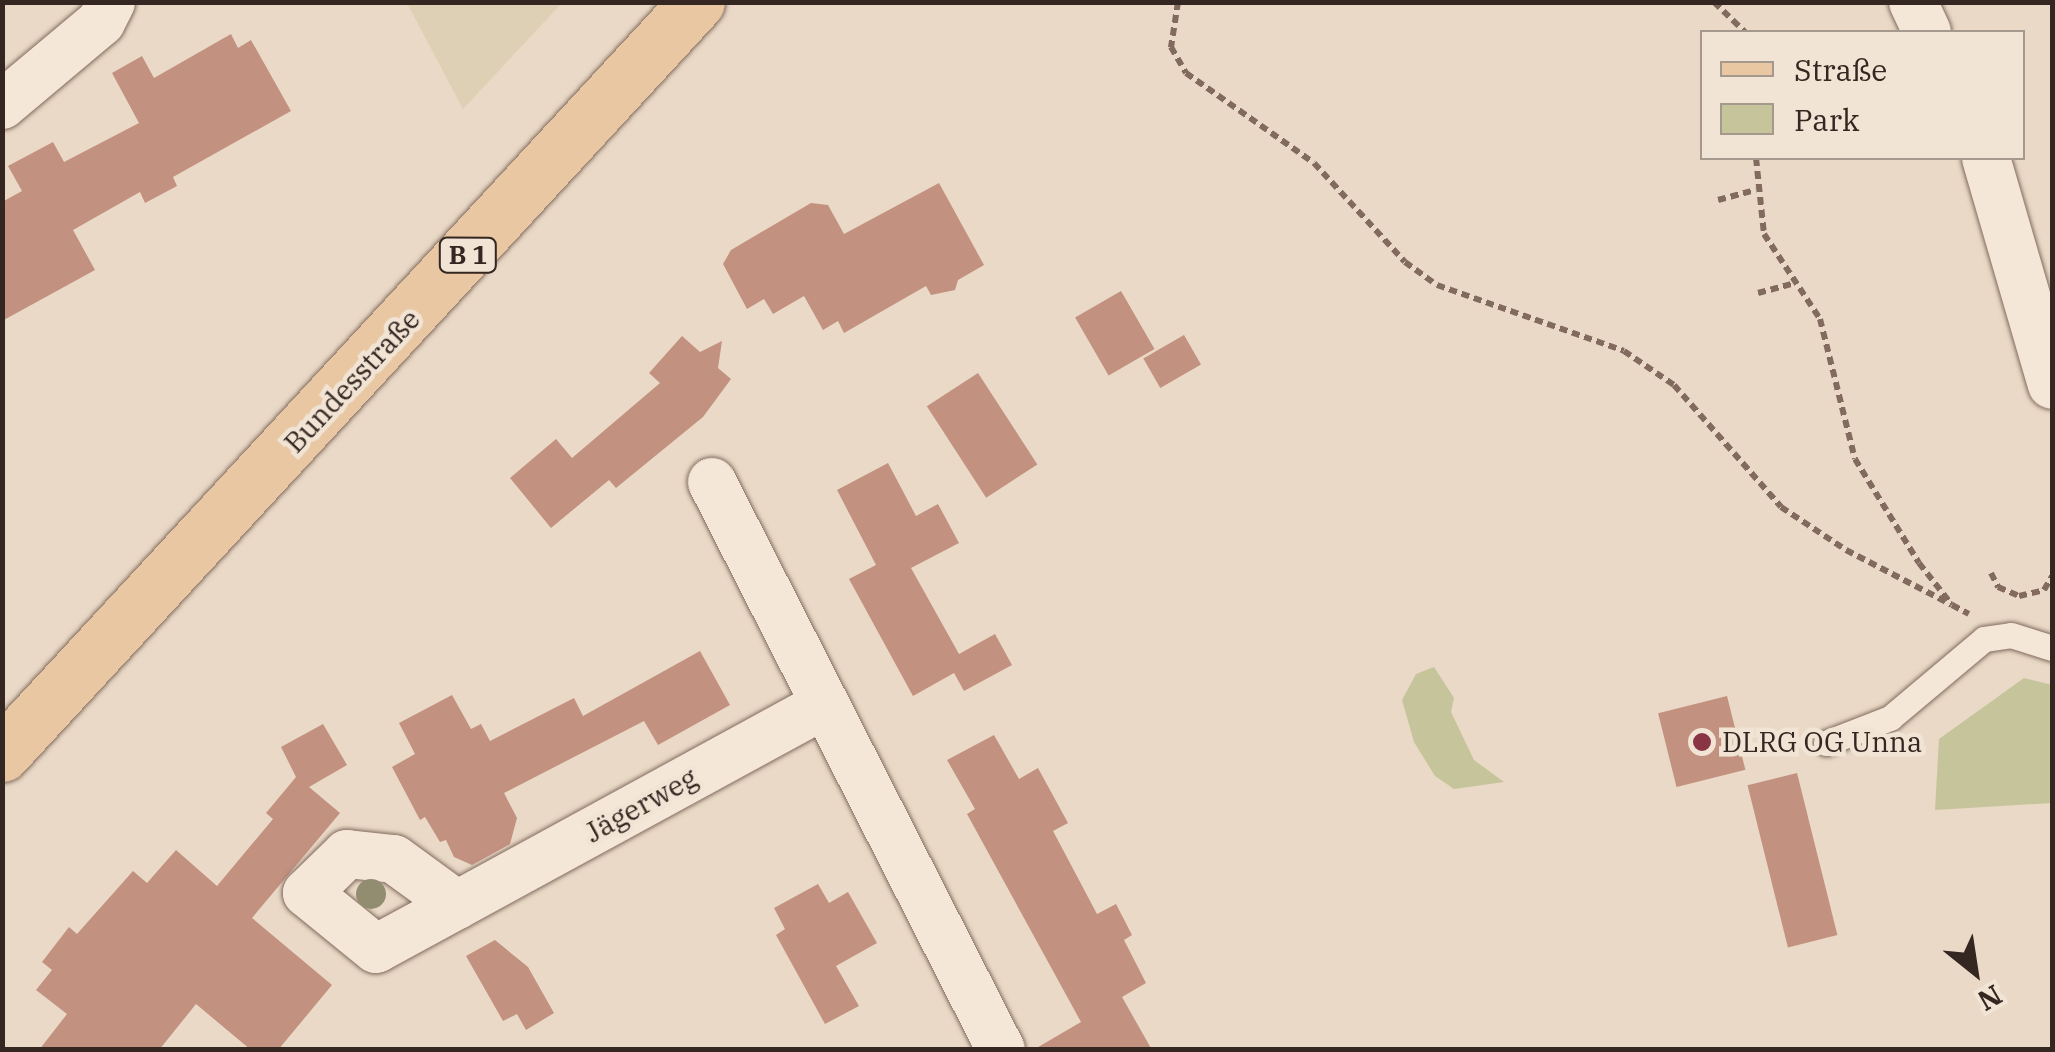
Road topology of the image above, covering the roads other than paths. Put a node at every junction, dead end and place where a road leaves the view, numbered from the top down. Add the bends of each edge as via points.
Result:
1 (111, 2) edge
2 (697, 2) edge
3 (1913, 2) edge
4 (1926, 30) edge
5 (2, 106) edge
6 (1987, 160) edge
7 (2052, 385) edge
8 (712, 482) dead end
9 (2052, 648) edge
10 (825, 704) junction
11 (1826, 743) dead end
12 (2, 754) edge
13 (457, 905) dead end
14 (1001, 1050) edge

1 - 5 street via 101,22
2 - 12 main road, Bundesstraße / B 1
3 - 4 street
6 - 7 street
8 - 10 street
9 - 11 lane via 2011,635 1984,640 1890,718
10 - 13 street, Jägerweg
10 - 14 street

